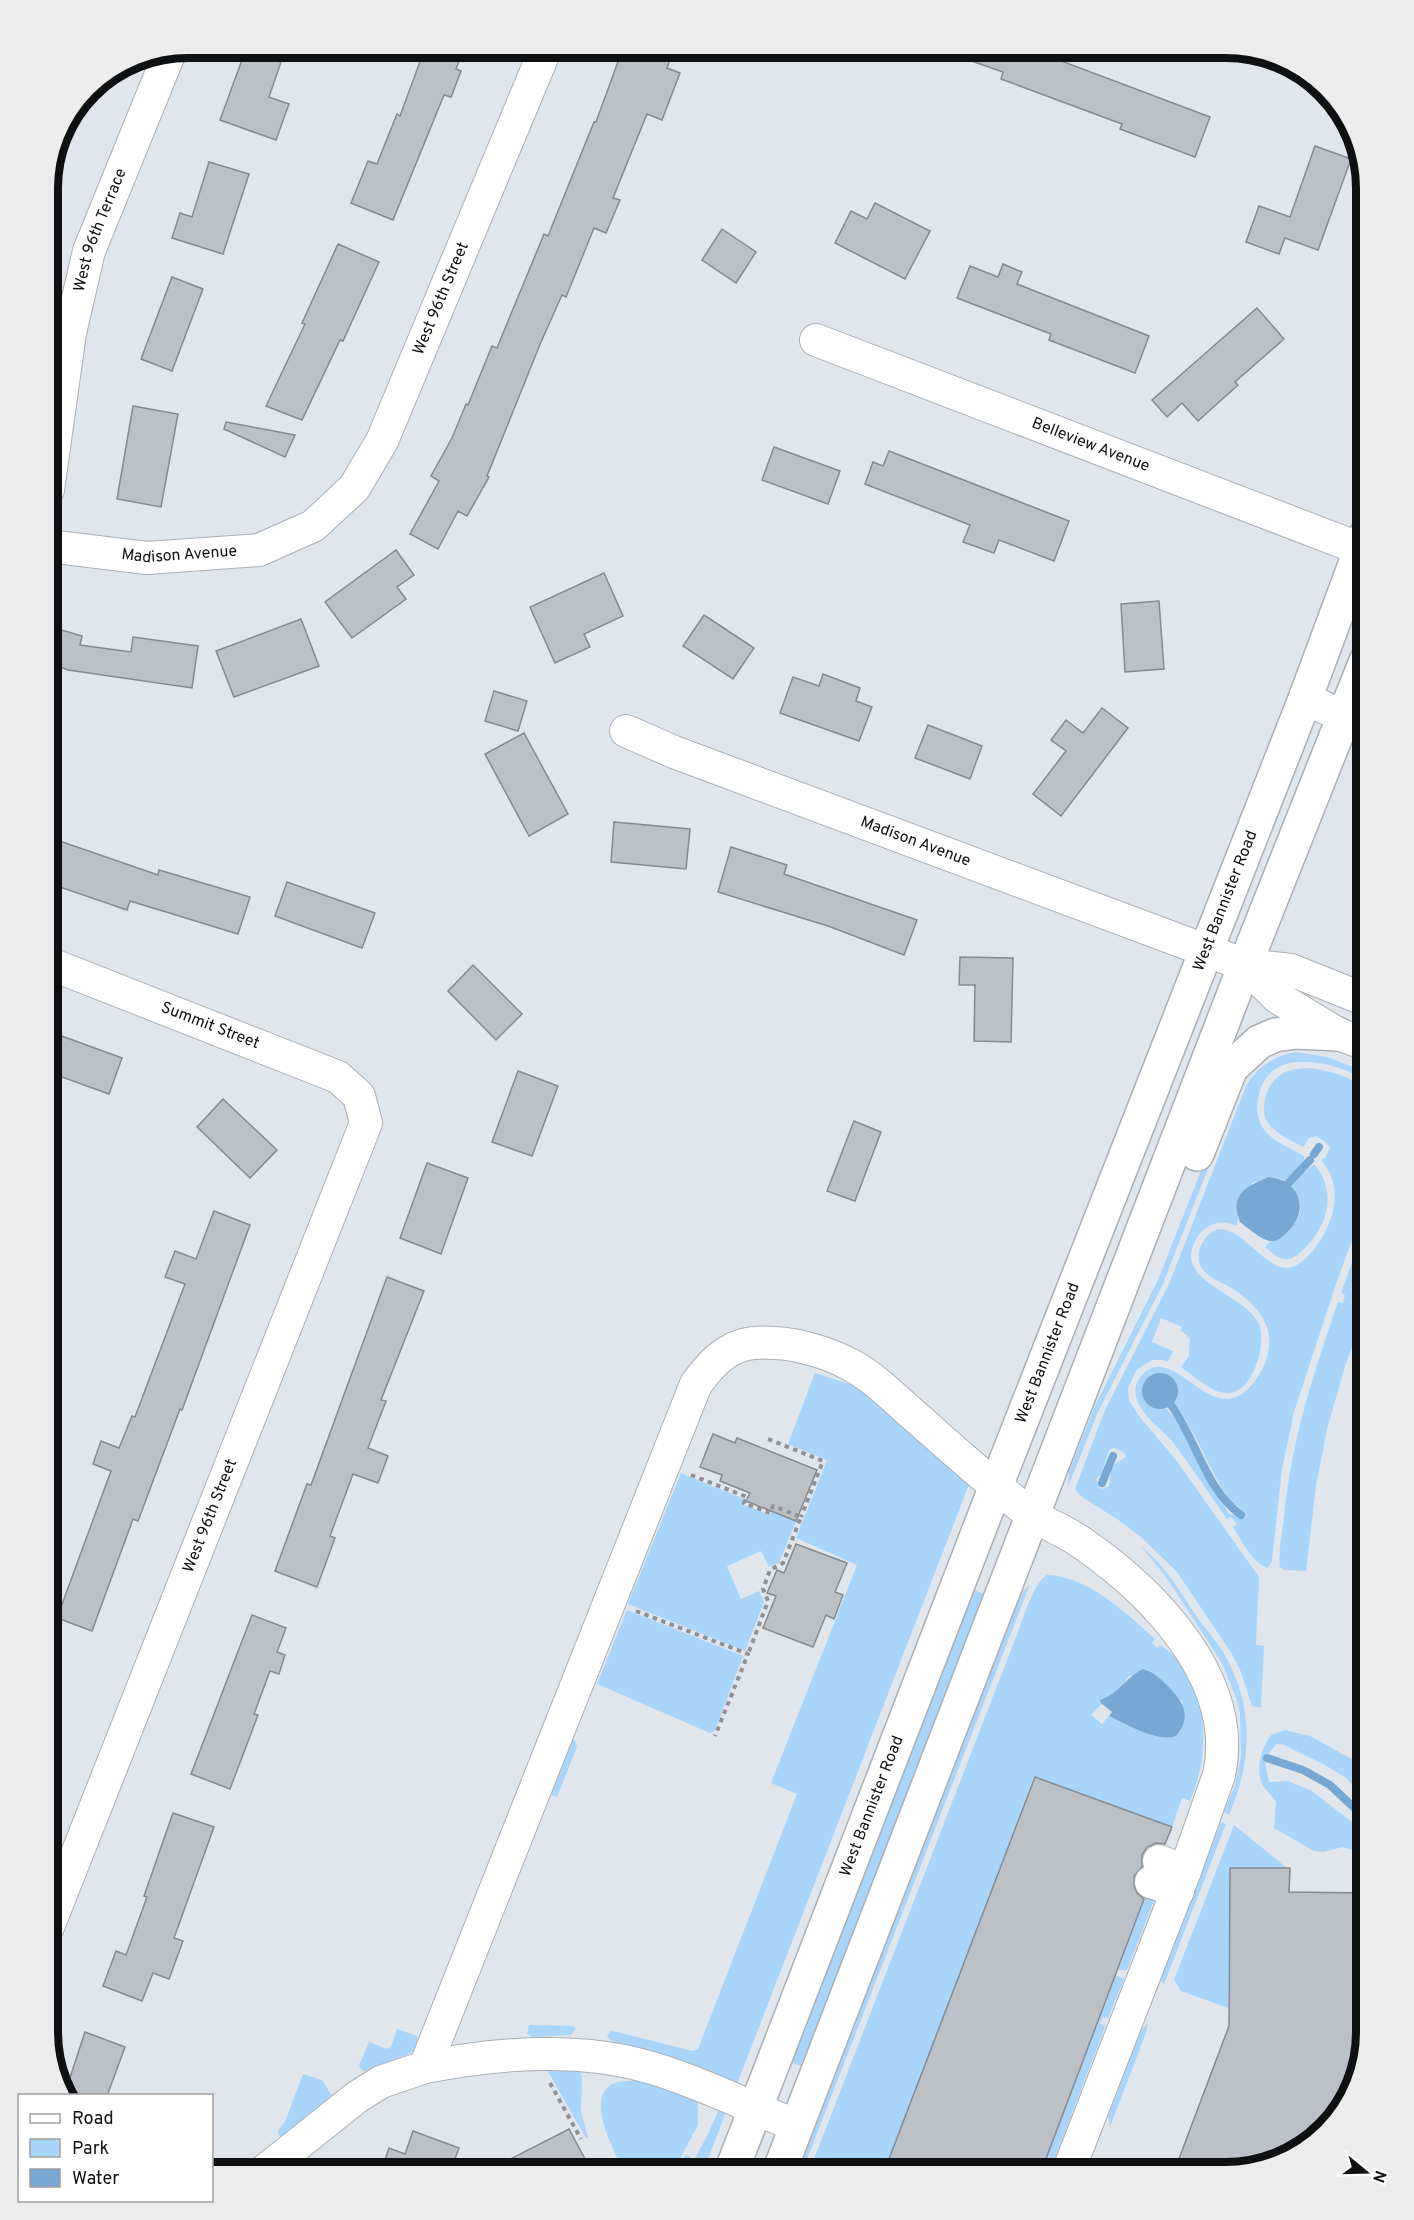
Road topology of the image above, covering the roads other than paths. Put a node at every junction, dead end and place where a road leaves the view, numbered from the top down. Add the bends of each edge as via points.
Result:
1 (541, 59) edge
2 (167, 61) edge
3 (816, 340) dead end
4 (59, 412) edge
5 (305, 529) joint
6 (1356, 542) edge
7 (59, 547) edge
8 (1356, 566) edge
9 (1305, 699) junction
10 (1355, 721) edge
11 (626, 731) dead end
12 (1206, 951) junction
13 (1245, 964) junction
14 (59, 967) edge
15 (1356, 996) edge
16 (1352, 1039) edge
17 (361, 1103) joint
18 (1111, 1315) junction
19 (996, 1486) junction
20 (1032, 1515) junction
21 (58, 1902) edge
22 (424, 2067) junction
23 (755, 2109) junction
24 (797, 2126) junction
25 (277, 2161) edge
26 (735, 2162) edge
27 (783, 2162) edge
28 (1071, 2162) edge

1 - 5 street, West 96th Street via 382,441 354,488
2 - 4 street, West 96th Terrace via 89,251 70,333
3 - 6 street, Belleview Avenue
5 - 7 street, Madison Avenue via 259,550 147,558
8 - 9 main road, West Bannister Road
9 - 10 street
9 - 12 main road, West Bannister Road
10 - 13 main road
11 - 12 street, Madison Avenue
12 - 13 street, Madison Avenue
12 - 19 main road, West Bannister Road
13 - 15 street via 1291,970
13 - 16 street via 1277,997
13 - 18 main road
14 - 17 street, Summit Street via 338,1077 359,1096
16 - 18 main road via 1295,1032 1275,1035 1258,1042 1231,1068 1150,1272
17 - 21 street, West 96th Street via 366,1123
18 - 20 main road
19 - 20 street
19 - 22 street via 872,1378 848,1363 787,1344 758,1342 742,1345 714,1363 691,1395
19 - 23 main road, West Bannister Road
20 - 24 main road
20 - 28 street via 1080,1541 1148,1597 1210,1682 1223,1736 1223,1760 1213,1795 1168,1876
22 - 23 street via 510,2054 583,2056 622,2061 673,2075
22 - 25 street via 381,2082 357,2097
23 - 24 street
23 - 26 main road, West Bannister Road
24 - 27 main road

